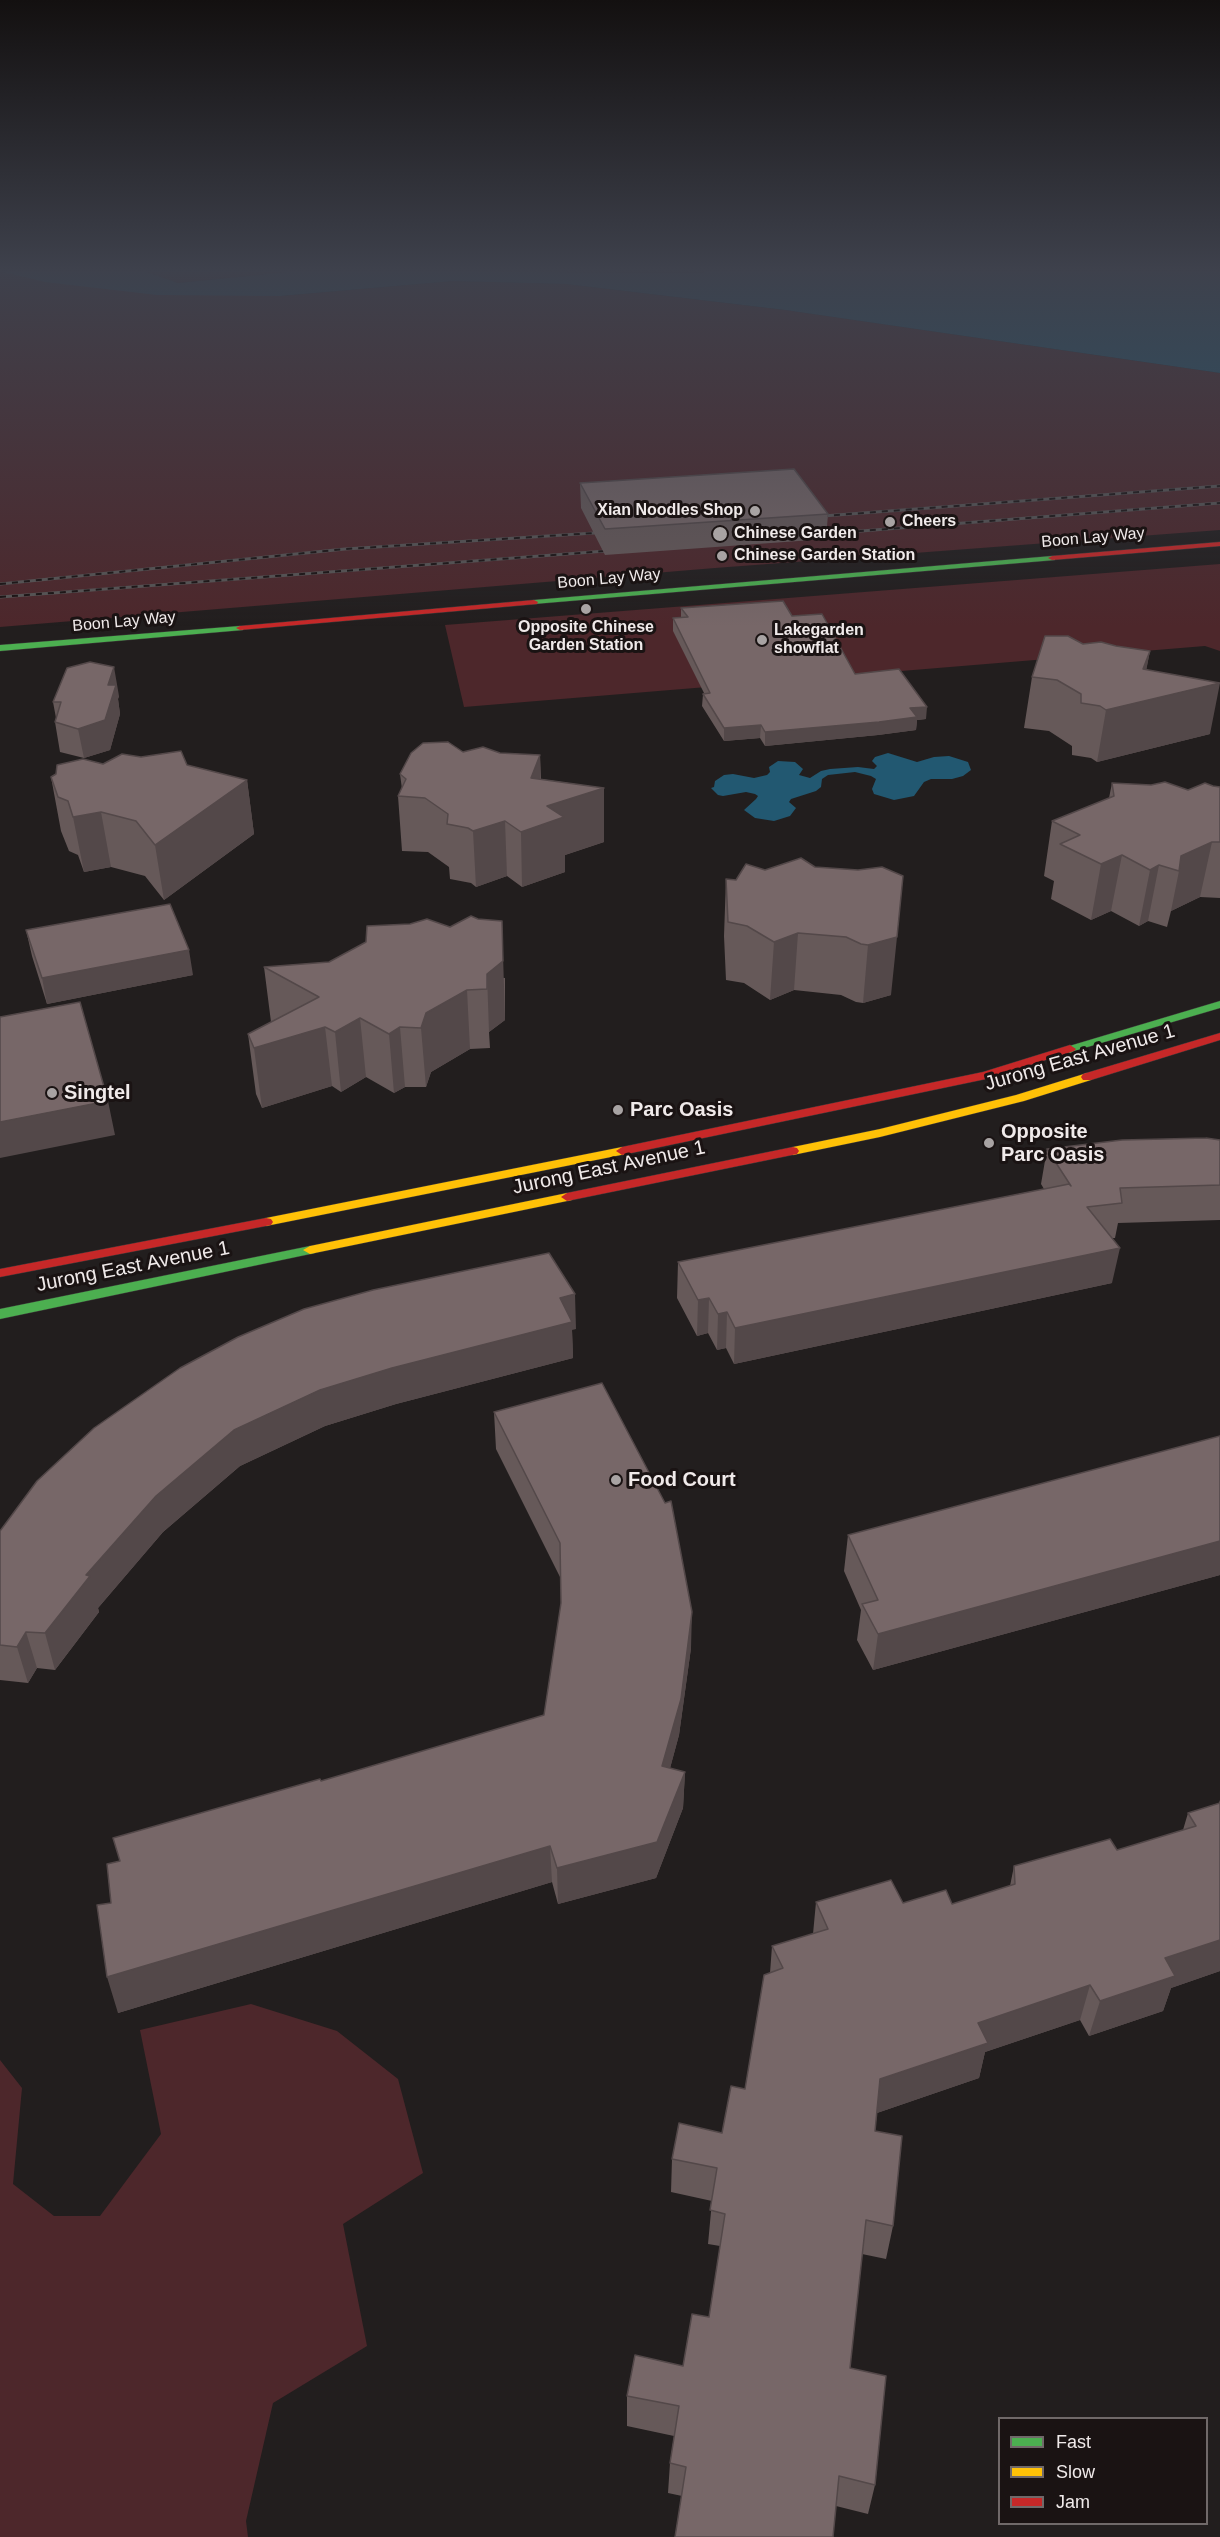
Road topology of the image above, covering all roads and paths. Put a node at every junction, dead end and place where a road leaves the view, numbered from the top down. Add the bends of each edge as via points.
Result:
1 (1220, 544) edge
2 (0, 648) edge
3 (1220, 1004) edge
4 (1220, 1036) edge
5 (0, 1274) edge
6 (0, 1314) edge

1 - 2 street, Boon Lay Way
3 - 5 street, Jurong East Avenue 1 via 987,1075 437,1189
4 - 6 street, Jurong East Avenue 1 via 1020,1098 880,1133

